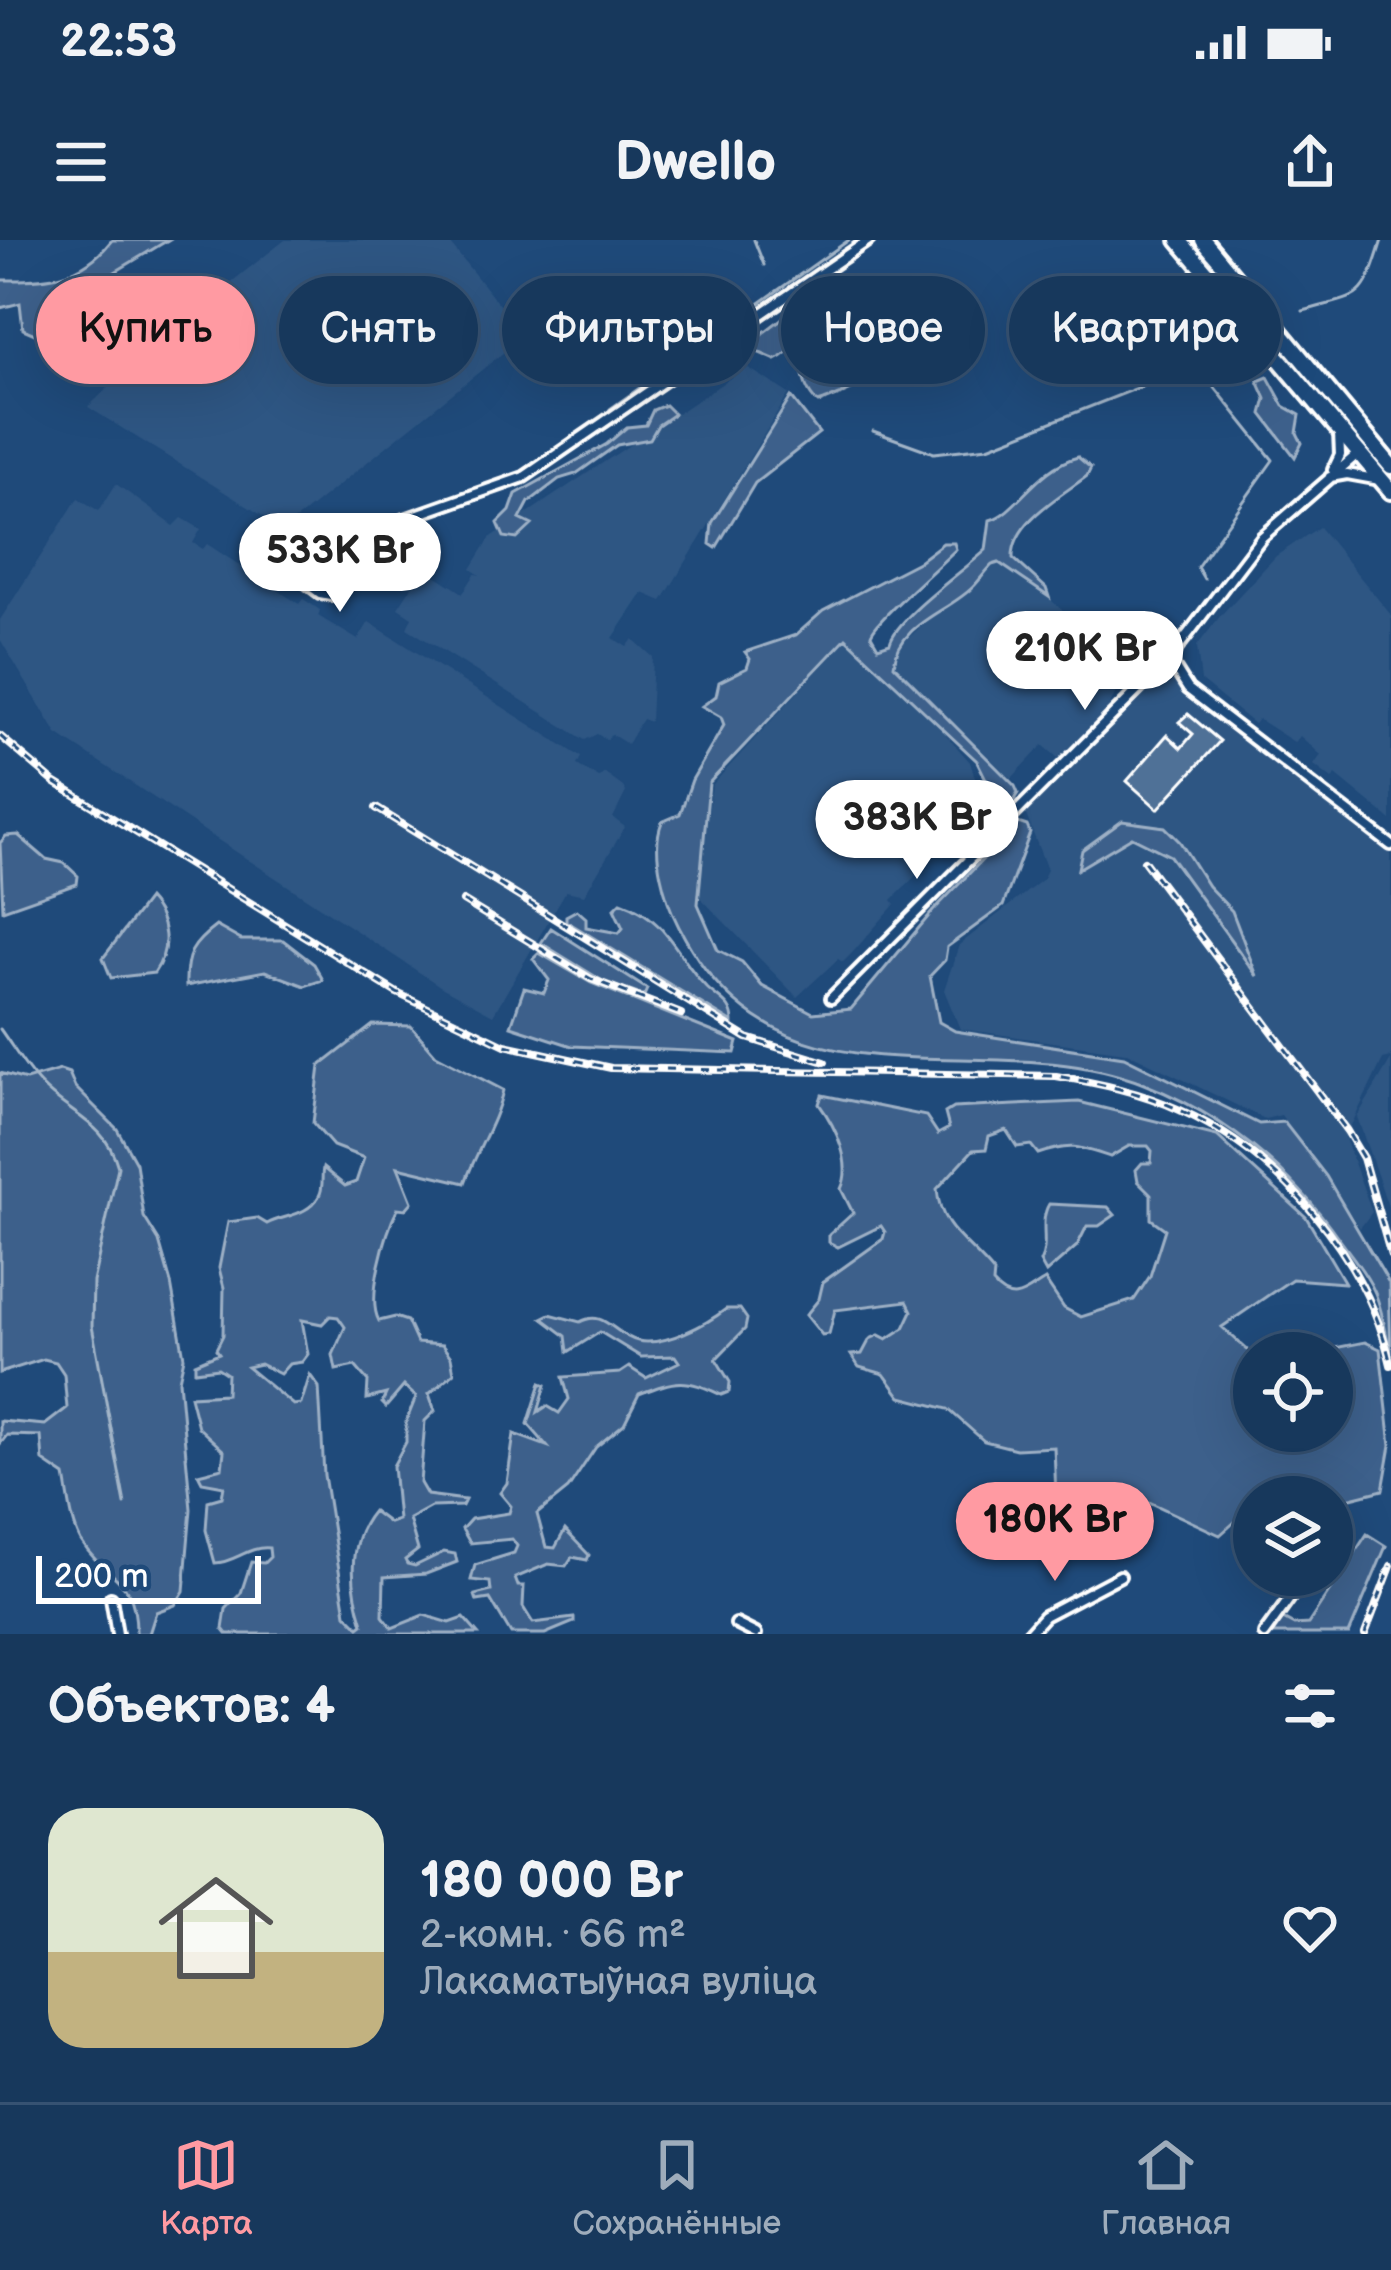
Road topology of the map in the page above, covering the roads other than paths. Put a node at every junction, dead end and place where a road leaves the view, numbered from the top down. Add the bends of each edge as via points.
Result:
1 (869, 240) edge
2 (1179, 240) edge
3 (1203, 240) edge
4 (1339, 431) junction
5 (1371, 442) junction
6 (1358, 453) junction
7 (1391, 466) edge
8 (1329, 477) junction
9 (1386, 486) edge
10 (337, 546) junction
11 (1169, 659) junction
12 (1391, 845) edge
13 (831, 998) dead end
14 (1120, 1576) dead end
15 (111, 1598) dead end
16 (1290, 1598) dead end
17 (736, 1624) dead end
18 (117, 1634) edge
19 (756, 1634) edge
20 (1028, 1634) edge
21 (1264, 1634) edge

1 - 10 street via 535,470
2 - 4 main road
3 - 5 main road
4 - 6 main road
4 - 8 street via 1340,455
5 - 6 street
5 - 7 main road
6 - 8 street
6 - 9 main road
8 - 9 street
8 - 11 street via 1262,537
10 - 10 street via 320,551 280,563 332,595 342,586
11 - 12 street via 1188,688
11 - 13 street
14 - 20 street via 1044,1616
15 - 18 street
16 - 21 street
17 - 19 street

